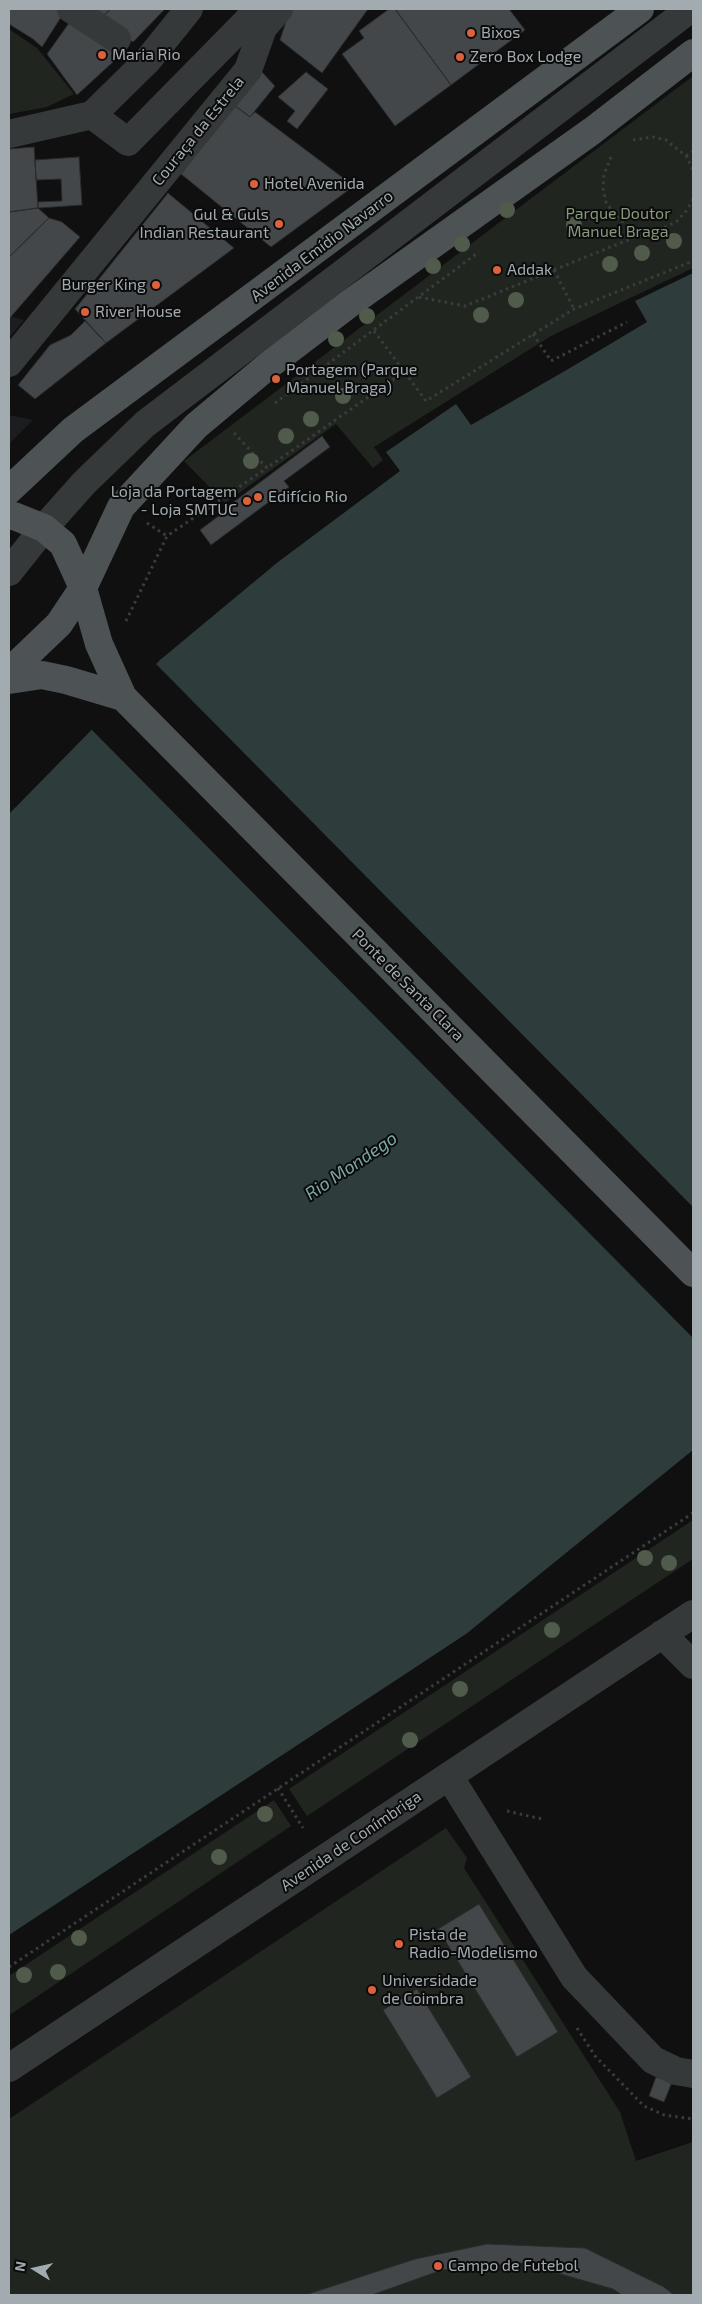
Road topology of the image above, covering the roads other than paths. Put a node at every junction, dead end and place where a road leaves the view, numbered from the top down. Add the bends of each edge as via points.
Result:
1 (71, 9) edge
2 (190, 9) edge
3 (640, 9) edge
4 (690, 9) edge
5 (271, 18) edge
6 (117, 39) dead end
7 (693, 53) edge
8 (92, 115) junction
9 (9, 134) edge
10 (9, 363) edge
11 (9, 490) edge
12 (9, 516) edge
13 (44, 528) junction
14 (9, 572) edge
15 (83, 588) junction
16 (9, 672) edge
17 (9, 680) edge
18 (123, 696) junction
19 (693, 1273) edge
20 (693, 1614) edge
21 (662, 1634) junction
22 (693, 1665) edge
23 (449, 1776) junction
24 (9, 2068) edge
25 (693, 2074) edge

1 - 6 street
2 - 8 street via 148,60
3 - 11 main road, Avenida Emídio Navarro via 73,430
4 - 13 street via 145,424
5 - 8 street, Couraça da Estrela via 250,18 128,142
5 - 10 street, Couraça da Estrela via 248,70
7 - 15 main road via 592,131 349,304 196,426 121,508
8 - 9 street
12 - 13 main road
13 - 14 street
13 - 15 main road via 63,544
15 - 16 main road via 58,624
15 - 18 main road via 99,644
17 - 18 main road via 42,675
18 - 19 main road, Ponte de Santa Clara
20 - 21 street, Avenida de Conímbriga
21 - 22 street
21 - 23 street, Avenida de Conímbriga
23 - 24 street, Avenida de Conímbriga
23 - 25 street via 574,1977 653,2060 676,2071

